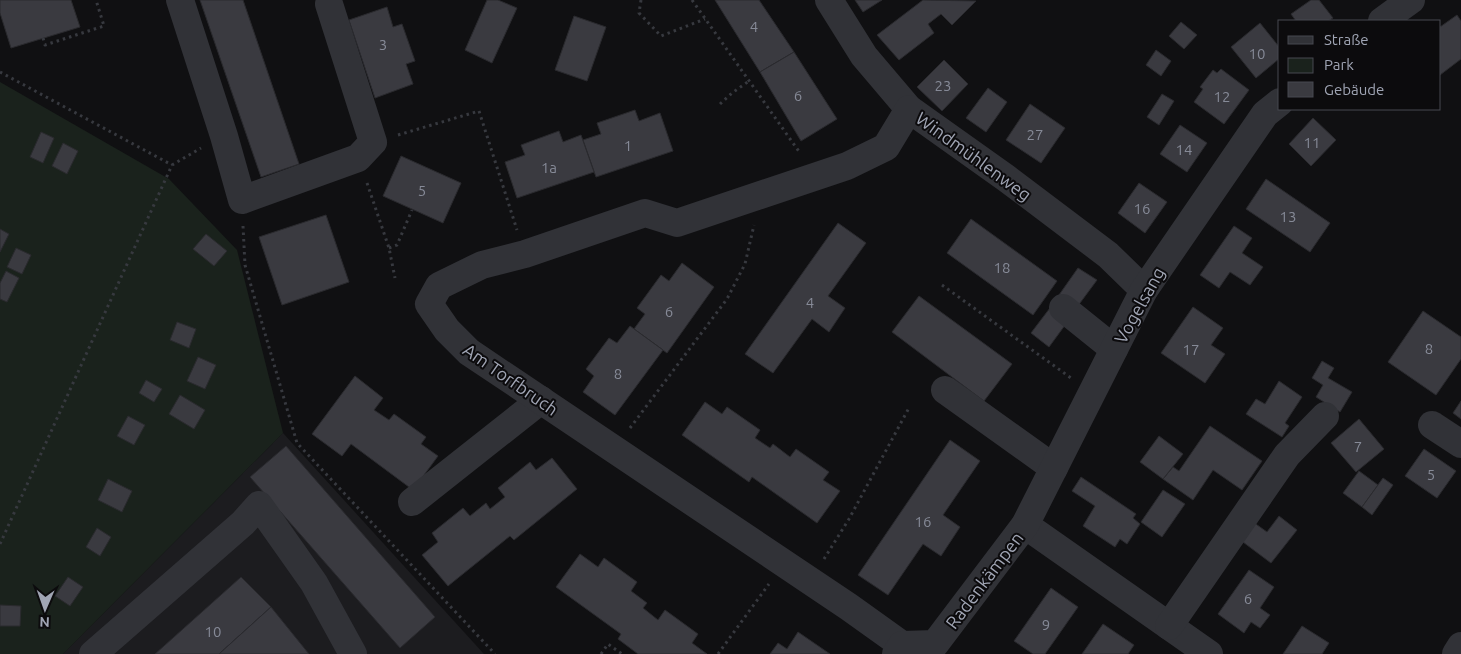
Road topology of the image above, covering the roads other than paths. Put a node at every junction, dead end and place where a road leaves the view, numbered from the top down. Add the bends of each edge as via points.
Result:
1 (180, 0) edge
2 (829, 0) edge
3 (1411, 0) edge
4 (329, 4) dead end
5 (1383, 20) edge
6 (1278, 104) edge
7 (909, 109) junction
8 (1144, 290) junction
9 (1064, 308) dead end
10 (1114, 349) junction
11 (945, 390) dead end
12 (541, 400) junction
13 (1325, 416) dead end
14 (1432, 425) dead end
15 (1461, 444) edge
16 (1054, 468) junction
17 (412, 502) dead end
18 (1025, 525) junction
19 (1169, 626) junction
20 (1461, 646) edge
21 (899, 650) edge
22 (93, 654) edge
23 (353, 654) edge
24 (1209, 654) edge
25 (1456, 654) edge

1 - 4 street via 242,200 366,150
2 - 7 street, Windmühlenweg via 864,56
3 - 5 street
6 - 8 street, Vogelsang via 1264,114
7 - 8 street, Windmühlenweg via 1108,255
7 - 12 street, Am Torfbruch via 886,147 847,166 677,223 645,213 525,254 482,265 439,286 429,304 447,330 469,352
8 - 10 street, Vogelsang
9 - 10 street
10 - 16 street, Vogelsang
11 - 16 street
12 - 17 street
12 - 21 street, Am Torfbruch via 849,607
13 - 19 street via 1287,455
14 - 15 street
16 - 18 street, Vogelsang
18 - 19 street, Radenkämpen
18 - 21 street, Radenkämpen via 935,644
19 - 24 street, Radenkämpen
20 - 25 street
22 - 23 street via 243,523 259,505 314,583

